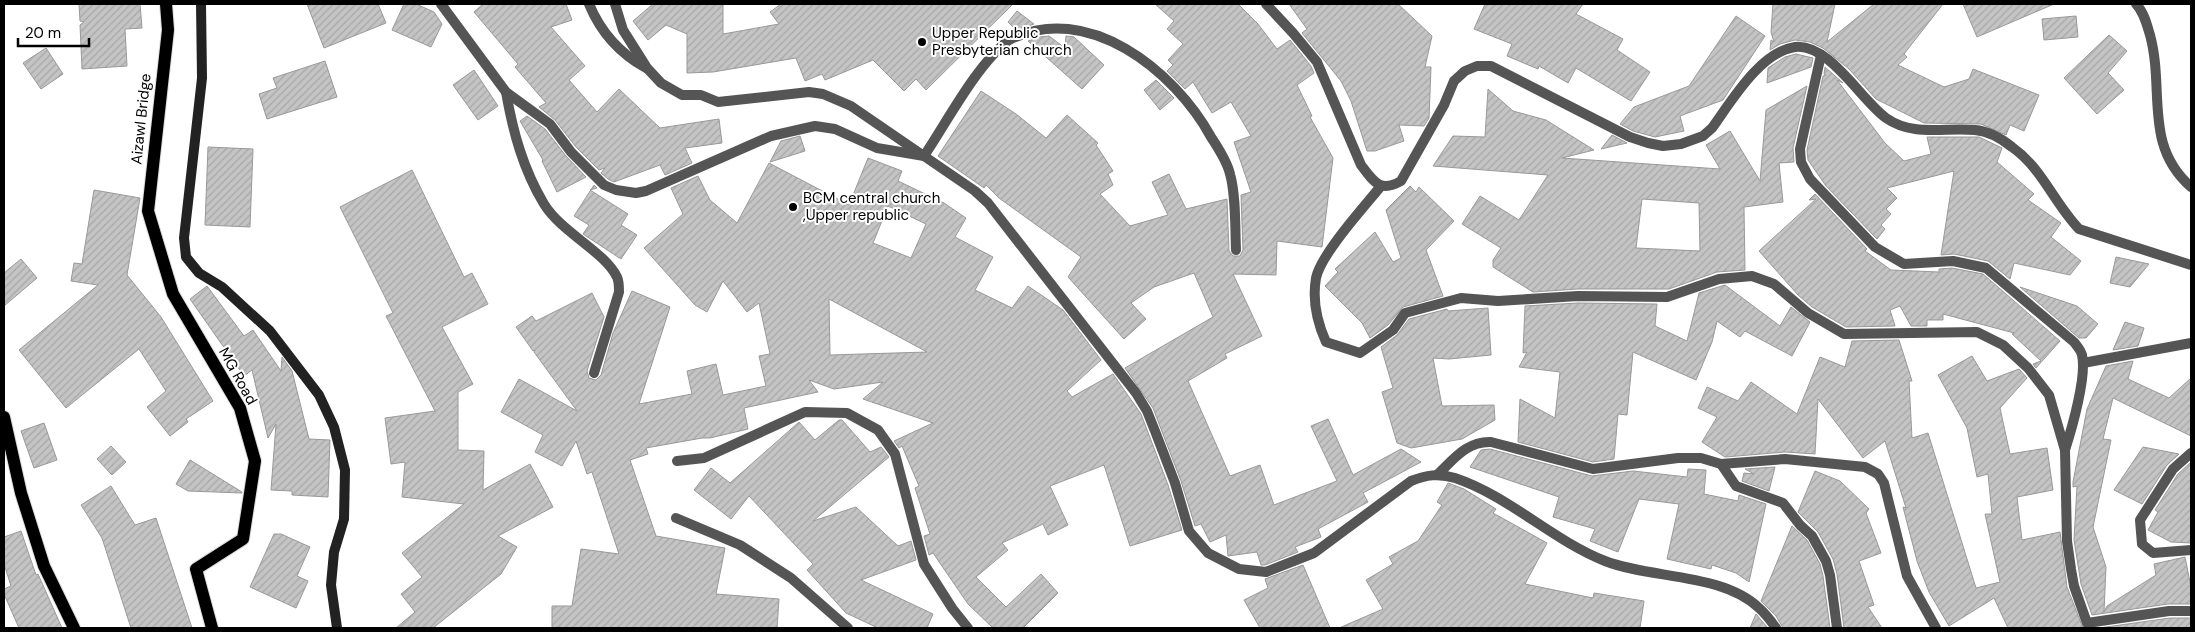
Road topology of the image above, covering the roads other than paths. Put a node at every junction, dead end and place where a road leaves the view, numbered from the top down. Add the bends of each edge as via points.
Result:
1 (166, 4) edge
2 (201, 4) edge
3 (441, 4) edge
4 (589, 4) edge
5 (615, 4) edge
6 (1266, 4) edge
7 (2136, 4) edge
8 (1821, 55) junction
9 (647, 68) junction
10 (506, 92) junction
11 (924, 156) junction
12 (1381, 186) junction
13 (2191, 187) edge
14 (148, 211) joint
15 (1236, 250) dead end
16 (2191, 265) edge
17 (2191, 343) edge
18 (2083, 363) junction
19 (594, 373) dead end
20 (4, 418) edge
21 (2064, 450) junction
22 (2191, 453) edge
23 (677, 461) dead end
24 (1721, 464) junction
25 (1438, 474) junction
26 (676, 518) dead end
27 (2191, 550) edge
28 (2191, 611) edge
29 (74, 628) edge
30 (212, 628) edge
31 (338, 628) edge
32 (848, 628) edge
33 (968, 628) edge
34 (1776, 628) edge
35 (1837, 628) edge
36 (1936, 628) edge

1 - 14 main road, Aizawl Bridge via 168,30
2 - 31 main road via 202,78 184,230 186,257 199,273 222,287 270,332 318,396 334,427 345,470 344,519 334,552 331,585
3 - 10 street
4 - 9 street via 596,21 614,46
5 - 9 street via 623,30
6 - 12 street via 1317,62 1361,165
7 - 13 street via 2147,24 2153,47 2160,137 2174,170
8 - 12 street via 1795,47 1771,58 1757,69 1703,136 1664,146 1630,137 1490,66 1477,66 1465,71 1454,82 1401,181 1391,187
8 - 16 street via 1834,64 1886,118 1901,126 1928,131 1976,130 2012,146 2040,174 2079,229
8 - 18 street via 1800,149 1801,162 1810,179 1875,247 1904,264 1953,261 1986,268 2074,342 2082,353
9 - 11 street via 661,83 682,95 701,96 718,102 809,92 824,94 851,106
10 - 11 street via 550,124 571,152 604,186 626,192 636,193 657,187 771,136 815,126 835,129 877,148
10 - 19 street via 514,134 528,174 545,206 564,228 607,264 618,279 619,292
11 - 15 street via 986,62 1010,40 1043,22 1077,22 1113,33 1147,55 1198,111 1230,173
11 - 25 street via 988,203 1136,393 1155,431 1189,530 1208,553 1239,569 1266,572 1314,552 1411,481
12 - 21 street via 1324,260 1316,278 1317,321 1326,342 1360,354 1393,330 1405,313 1461,298 1498,301 1578,296 1667,297 1719,279 1752,276 1774,284 1808,313 1844,334 1977,332 2003,345 2028,368 2049,395
14 - 30 main road, MG Road via 173,294 240,408 255,461 243,539 196,568
17 - 18 street
18 - 21 street via 2075,417
20 - 29 main road via 21,493 44,566
21 - 28 street via 2067,541 2074,586 2087,623 2168,611
22 - 27 street via 2174,469 2140,520 2142,544 2153,553
23 - 33 street via 704,458 805,412 847,412 878,430 895,454 924,564
24 - 25 street via 1701,458 1678,458 1593,469 1481,441 1465,448
24 - 35 street via 1736,486 1783,503 1812,536 1830,575
24 - 36 street via 1785,459 1871,469 1884,483 1907,576
25 - 34 street via 1473,485 1602,560 1634,570 1720,586 1738,593 1759,608
26 - 32 street via 740,545 791,578

